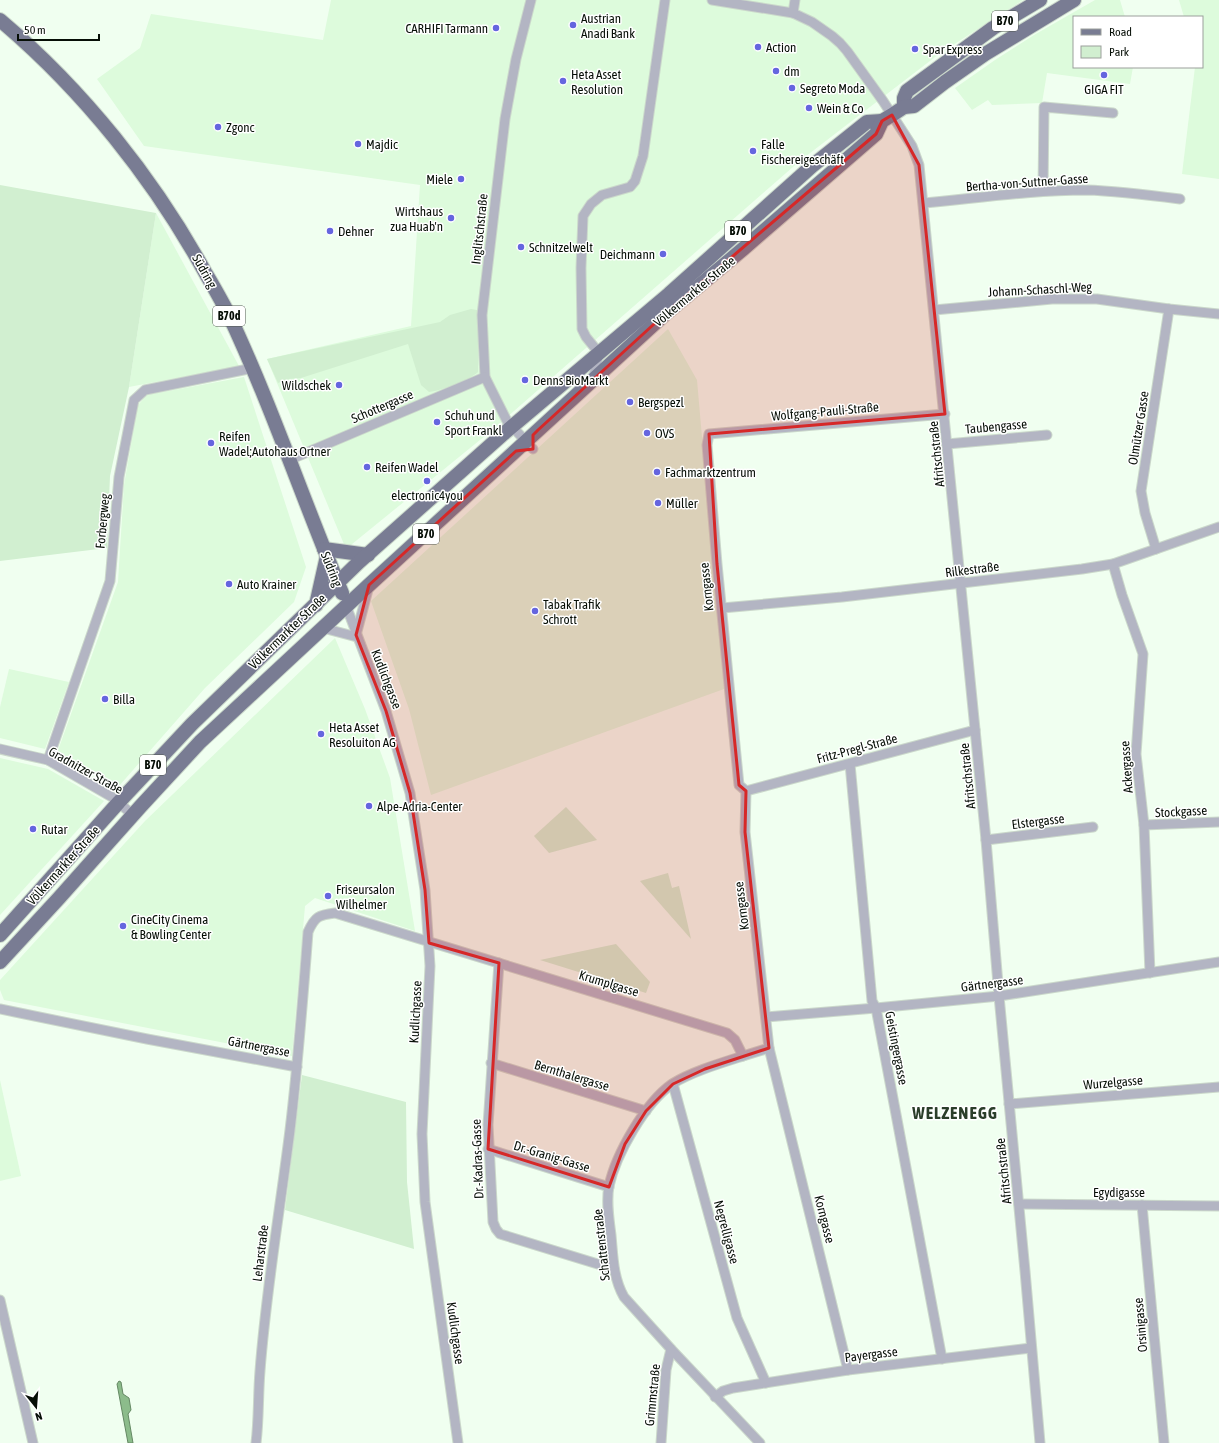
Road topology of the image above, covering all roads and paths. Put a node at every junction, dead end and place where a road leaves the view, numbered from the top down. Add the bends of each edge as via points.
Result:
1 (531, 0) edge
2 (665, 0) edge
3 (712, 0) edge
4 (795, 0) edge
5 (1040, 0) edge
6 (1074, 0) edge
7 (1023, 10) junction
8 (793, 13) junction
9 (0, 20) edge
10 (1032, 24) junction
11 (904, 107) junction
12 (1113, 113) dead end
13 (887, 118) junction
14 (1043, 191) junction
15 (1180, 199) dead end
16 (924, 203) junction
17 (1169, 309) junction
18 (934, 310) junction
19 (1219, 314) edge
20 (599, 353) junction
21 (253, 368) junction
22 (485, 377) junction
23 (593, 380) junction
24 (944, 414) junction
25 (524, 416) junction
26 (517, 432) junction
27 (709, 434) joint
28 (1047, 435) dead end
29 (948, 444) junction
30 (289, 460) junction
31 (1219, 528) edge
32 (1156, 549) junction
33 (325, 552) junction
34 (368, 555) junction
35 (1113, 564) junction
36 (961, 583) junction
37 (369, 585) junction
38 (342, 593) junction
39 (316, 605) junction
40 (722, 608) junction
41 (323, 628) junction
42 (357, 636) junction
43 (975, 730) junction
44 (0, 749) edge
45 (48, 760) junction
46 (850, 764) junction
47 (746, 791) junction
48 (119, 802) junction
49 (133, 815) junction
50 (1219, 822) edge
51 (1144, 825) junction
52 (1093, 827) dead end
53 (986, 840) junction
54 (0, 935) edge
55 (429, 943) junction
56 (0, 962) edge
57 (1219, 962) edge
58 (499, 963) junction
59 (1150, 973) junction
60 (999, 996) junction
61 (876, 1008) junction
62 (0, 1009) edge
63 (766, 1017) junction
64 (769, 1048) junction
65 (743, 1056) junction
66 (491, 1063) junction
67 (297, 1067) junction
68 (673, 1084) junction
69 (1219, 1087) edge
70 (1009, 1104) junction
71 (646, 1111) junction
72 (488, 1149) junction
73 (609, 1187) junction
74 (1019, 1204) junction
75 (1142, 1205) junction
76 (1219, 1206) edge
77 (614, 1269) junction
78 (0, 1300) edge
79 (1031, 1348) junction
80 (671, 1349) junction
81 (942, 1359) junction
82 (848, 1370) junction
83 (766, 1383) junction
84 (716, 1397) junction
85 (33, 1443) edge
86 (256, 1443) edge
87 (458, 1443) edge
88 (661, 1443) edge
89 (760, 1443) edge
90 (1040, 1443) edge
91 (1164, 1443) edge

1 - 22 street, Inglitschstraße via 516,60 500,150 482,315
2 - 20 street via 644,150 635,181 630,187 602,195 591,204 583,216 582,329
3 - 8 street, Afritschstraße
4 - 8 street
5 - 7 main road, B70
6 - 10 main road, Völkermarkter Straße / B70
7 - 10 main road
7 - 11 main road, B70 via 993,28 907,91
8 - 13 street, Afritschstraße via 812,22 840,43
9 - 21 main road, Südring / B70d via 67,83 120,144 149,183 188,240 227,312
10 - 11 main road, Völkermarkter Straße / B70 via 985,54 914,106
11 - 13 main road, Völkermarkter Straße / B70
12 - 14 street via 1044,107
13 - 16 street, Afritschstraße via 912,146 920,165
13 - 20 main road, Völkermarkter Straße / B70 via 867,122 812,166
13 - 23 main road, Völkermarkter Straße / B70 via 876,134 665,314
14 - 15 street, Bertha-von-Suttner-Gasse via 1111,191
14 - 16 street, Bertha-von-Suttner-Gasse
16 - 18 street, Afritschstraße
17 - 18 street, Johann-Schaschl-Weg via 1097,299 1052,299
17 - 19 street, Johann-Schaschl-Weg
17 - 32 street, Olmützer Gasse via 1141,491
18 - 24 street, Afritschstraße
20 - 23 street
20 - 25 main road, Völkermarkter Straße / B70
21 - 30 main road, Südring / B70d
21 - 45 street, Forbergweg via 145,390 134,400 119,477 110,581
22 - 26 street, Inglitschstraße
22 - 30 street, Schottergasse
23 - 26 main road, Völkermarkter Straße / B70
24 - 27 street, Wolfgang-Pauli-Straße
24 - 29 street, Afritschstraße
25 - 26 main road, Völkermarkter Straße / B70
25 - 26 street
26 - 34 main road, Völkermarkter Straße / B70
26 - 37 main road, Völkermarkter Straße / B70 via 516,451
27 - 40 street, Korngasse via 707,445 712,514
28 - 29 street, Taubengasse
29 - 36 street, Afritschstraße
30 - 33 main road, Südring / B70d
31 - 32 street, Rilkestraße
32 - 35 street, Rilkestraße
33 - 34 main road
33 - 38 main road, Südring / B70d
33 - 39 main road
34 - 39 main road, Völkermarkter Straße / B70
35 - 36 street, Rilkestraße
35 - 51 street, Ackergasse via 1143,654 1136,754
36 - 40 street, Rilkestraße
36 - 43 street, Afritschstraße
37 - 38 main road
37 - 41 main road, Völkermarkter Straße / B70
37 - 42 street
38 - 39 main road
38 - 42 street, Kudlichgasse
39 - 48 main road, Völkermarkter Straße / B70 via 192,724
40 - 47 street, Korngasse via 739,785
41 - 42 street
41 - 49 main road, Völkermarkter Straße / B70 via 200,742
42 - 55 street, Kudlichgasse via 386,711 410,793 425,890
43 - 46 street, Fritz-Pregl-Straße
43 - 53 street, Afritschstraße
44 - 45 street, Gradnitzer Straße
45 - 48 street, Gradnitzer Straße
46 - 47 street, Fritz-Pregl-Straße
46 - 61 street, Geistingergasse via 872,1000
47 - 63 street, Korngasse via 745,832
48 - 49 street, Gradnitzer Straße
48 - 54 main road, Völkermarkter Straße / B70
49 - 56 main road, Völkermarkter Straße / B70
50 - 51 street, Stockgasse
51 - 59 street, Ackergasse
52 - 53 street, Elstergasse
53 - 60 street, Afritschstraße
55 - 58 street, Krumplgasse
55 - 67 street, Gärtnergasse via 335,913 322,915 313,922 308,932
55 - 87 street, Kudlichgasse via 422,1134 425,1202
57 - 59 street, Gärtnergasse
58 - 65 street, Krumplgasse via 727,1033 735,1040
58 - 66 street, Dr.-Kadras-Gasse
59 - 60 street, Gärtnergasse
60 - 61 street, Gärtnergasse
60 - 70 street, Afritschstraße
61 - 63 street, Gärtnergasse
61 - 81 street, Geistingergasse
62 - 67 street, Gärtnergasse
63 - 64 street, Korngasse
64 - 65 street
64 - 82 street, Korngasse
65 - 68 street, Schattenstraße via 705,1069
66 - 71 street, Bernthalergasse
66 - 72 street, Dr.-Kadras-Gasse
67 - 86 street, Leharstraße via 259,1372
68 - 71 street, Schattenstraße
68 - 83 street, Negrelligasse via 737,1318
69 - 70 street, Wurzelgasse
70 - 74 street, Afritschstraße
71 - 73 street, Schattenstraße via 618,1159
72 - 73 street, Dr.-Granig-Gasse
72 - 77 street, Dr.-Kadras-Gasse via 493,1222 500,1234
73 - 77 street, Schattenstraße
74 - 75 street, Egydigasse
74 - 79 street, Afritschstraße
75 - 76 street, Egydigasse
75 - 91 street, Orsinigasse
77 - 80 street, Schattenstraße via 624,1297
78 - 85 street
79 - 81 street, Payergasse
79 - 90 street, Afritschstraße
80 - 84 street, Schattenstraße
80 - 88 street, Grimmstraße via 666,1370
81 - 82 street, Payergasse
82 - 83 street, Payergasse
83 - 84 street, Payergasse via 733,1388 723,1391
84 - 89 street, Schattenstraße

